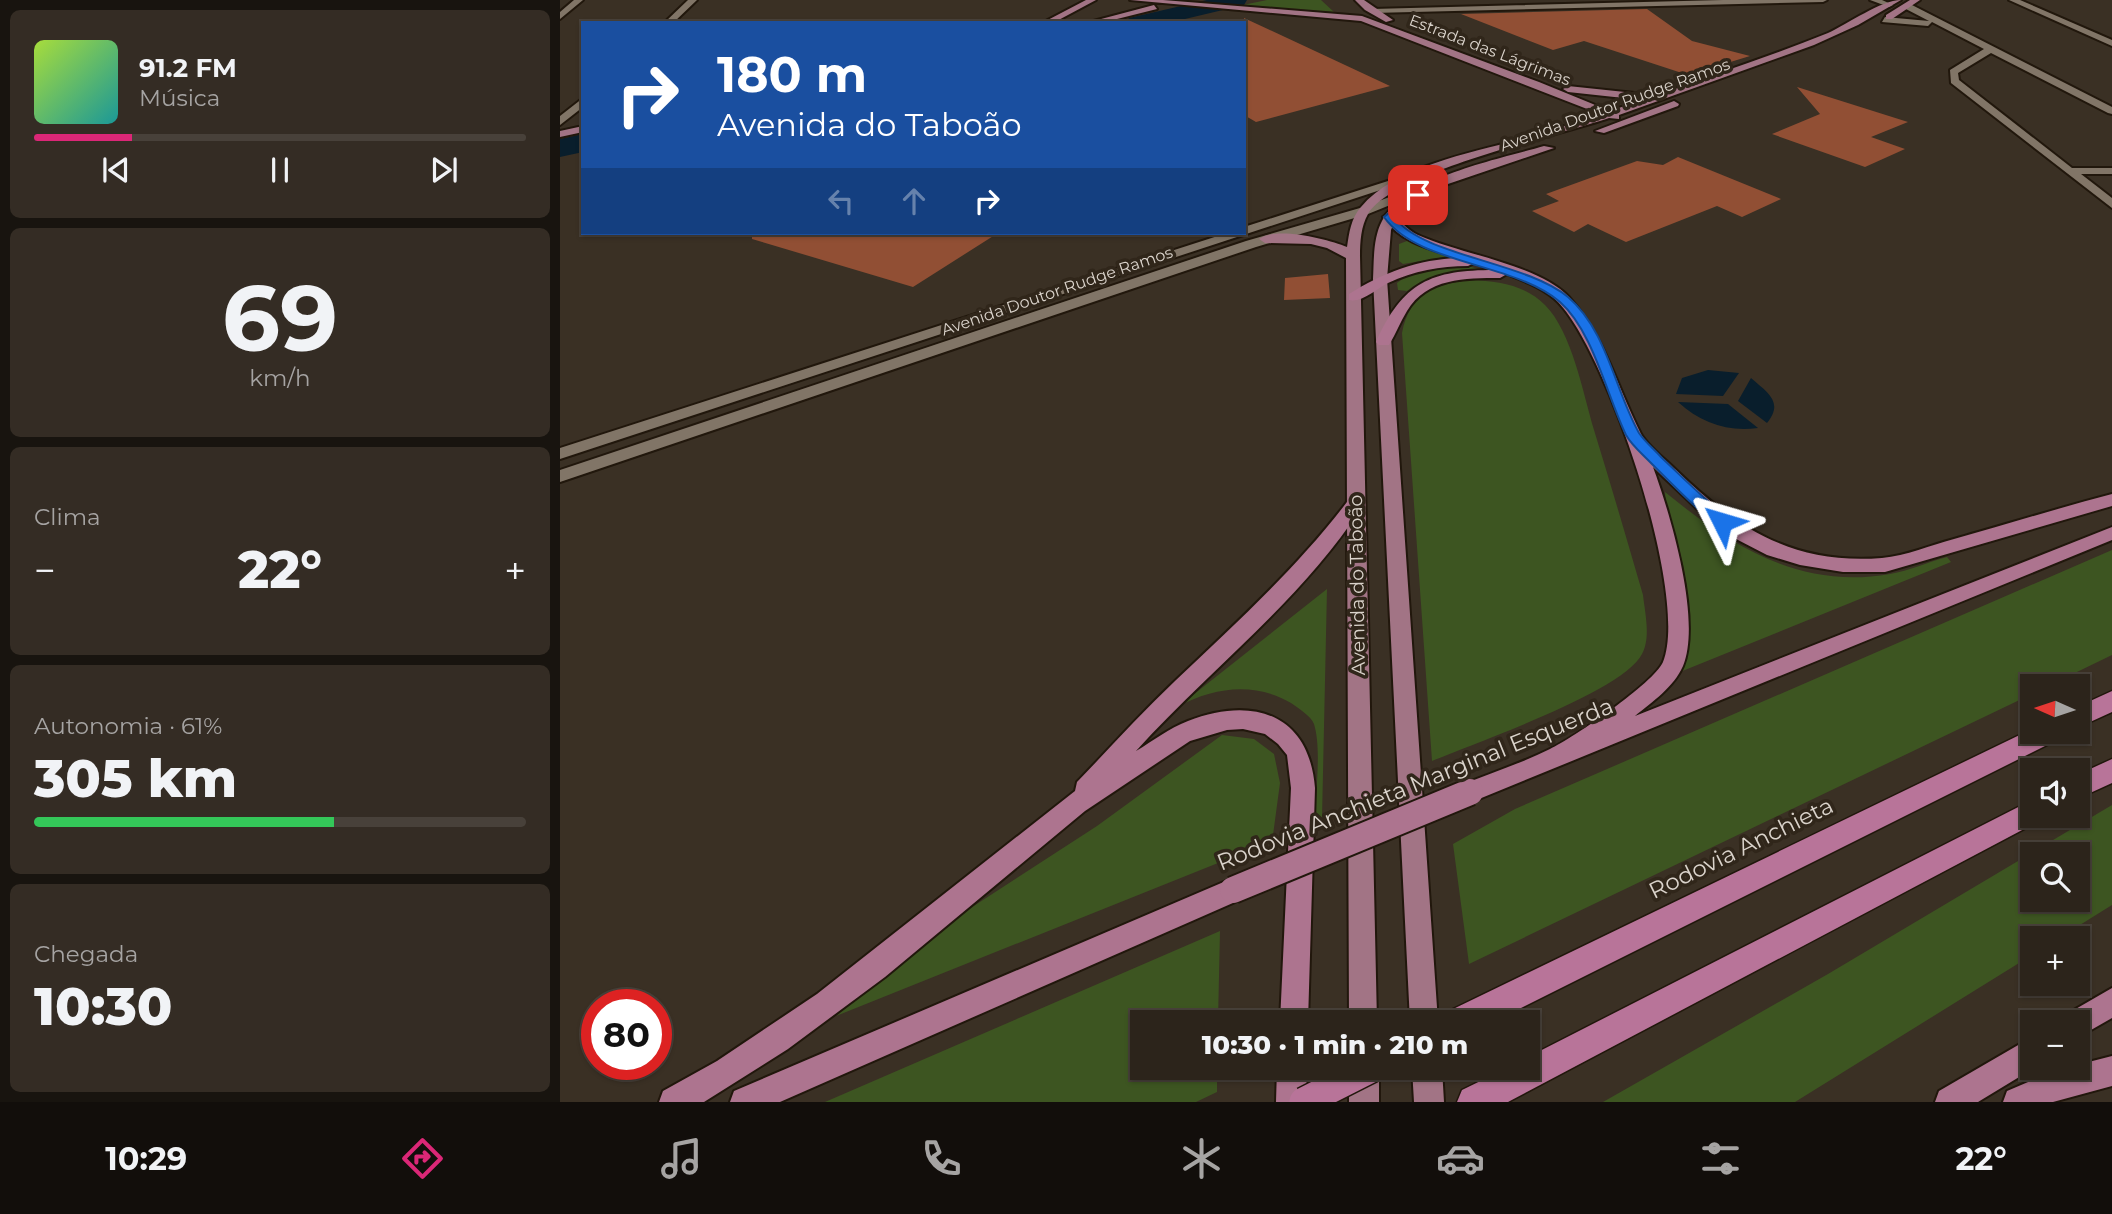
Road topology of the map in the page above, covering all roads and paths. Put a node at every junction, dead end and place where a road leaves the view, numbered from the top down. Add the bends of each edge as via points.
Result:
1 (579, 0) edge
2 (693, 0) edge
3 (1092, 0) edge
4 (1134, 0) edge
5 (1359, 0) edge
6 (1824, 0) edge
7 (1874, 0) edge
8 (1916, 0) edge
9 (2013, 0) edge
10 (1766, 1) edge
11 (1184, 2) edge
12 (1663, 2) edge
13 (1893, 2) edge
14 (1170, 3) junction
15 (1561, 3) edge
16 (1332, 6) dead end
17 (1907, 6) junction
18 (1078, 8) junction
19 (1373, 11) junction
20 (560, 16) edge
21 (1112, 18) junction
22 (1353, 18) junction
23 (1885, 20) junction
24 (670, 21) edge
25 (1050, 21) edge
26 (1099, 21) edge
27 (1946, 27) junction
28 (1867, 30) dead end
29 (2112, 43) edge
30 (1839, 44) dead end
31 (1989, 50) junction
32 (1536, 84) junction
33 (1568, 89) junction
34 (1659, 96) junction
35 (581, 103) edge
36 (1623, 109) junction
37 (2112, 111) edge
38 (1609, 114) junction
39 (1645, 116) junction
40 (560, 122) edge
41 (1629, 122) junction
42 (581, 130) edge
43 (1564, 130) junction
44 (560, 134) edge
45 (2069, 171) junction
46 (2112, 171) edge
47 (1413, 176) junction
48 (1431, 186) junction
49 (2112, 204) edge
50 (1364, 211) junction
51 (1389, 217) junction
52 (1247, 236) edge
53 (1353, 256) junction
54 (1483, 263) junction
55 (1515, 275) junction
56 (1380, 279) junction
57 (1354, 297) junction
58 (1384, 342) junction
59 (1634, 437) junction
60 (560, 454) edge
61 (560, 476) edge
62 (2112, 500) edge
63 (1356, 502) junction
64 (2112, 533) edge
65 (2112, 701) edge
66 (2090, 712) edge
67 (2026, 744) edge
68 (1559, 757) junction
69 (2112, 770) edge
70 (2090, 781) edge
71 (1065, 812) junction
72 (2020, 818) edge
73 (2112, 1002) edge
74 (1294, 1010) edge
75 (1363, 1010) edge
76 (1423, 1010) edge
77 (1483, 1010) edge
78 (2090, 1016) edge
79 (2020, 1059) edge
80 (2112, 1071) edge
81 (1292, 1080) edge
82 (1347, 1080) edge
83 (1364, 1080) edge
84 (1428, 1080) edge
85 (674, 1102) edge
86 (745, 1102) edge
87 (1291, 1102) edge
88 (1304, 1102) edge
89 (1364, 1102) edge
90 (1429, 1102) edge
91 (1474, 1102) edge
92 (1950, 1102) edge
93 (2018, 1102) edge

1 - 20 street
2 - 24 street
3 - 18 main road
4 - 14 main road
5 - 19 main road, Estrada das Lágrimas
6 - 10 street
7 - 13 street
8 - 17 main road
9 - 29 street
10 - 12 street
11 - 14 main road, Estrada das Lágrimas
11 - 22 main road, Estrada das Lágrimas
12 - 15 street
13 - 34 main road, Avenida Doutor Rudge Ramos via 1831,34
14 - 21 main road, Estrada das Lágrimas
15 - 19 street
16 - 22 main road
17 - 23 main road
17 - 27 street
18 - 21 main road via 1106,11
18 - 25 main road
19 - 33 main road, Estrada das Lágrimas
21 - 26 main road, Estrada das Lágrimas
22 - 32 main road, Estrada das Lágrimas
23 - 27 street
23 - 28 main road
27 - 31 street
30 - 39 main road, Avenida Doutor Rudge Ramos
31 - 37 street
31 - 45 street via 1953,72 1954,81
32 - 38 main road, Estrada das Lágrimas
32 - 43 main road via 1559,97 1571,113
33 - 34 main road
33 - 36 main road, Estrada das Lágrimas
34 - 36 main road, Avenida Doutor Rudge Ramos
35 - 40 street
36 - 38 main road, Avenida Doutor Rudge Ramos
36 - 39 main road, Estrada das Lágrimas
38 - 41 main road, Estrada das Lágrimas
38 - 43 main road, Avenida Doutor Rudge Ramos
39 - 41 main road, Avenida Doutor Rudge Ramos
41 - 48 main road, Avenida Doutor Rudge Ramos
42 - 44 main road
43 - 47 main road, Avenida Doutor Rudge Ramos
45 - 46 street
45 - 49 street
47 - 50 main road
47 - 52 street, Avenida Doutor Rudge Ramos
48 - 50 street, Avenida Doutor Rudge Ramos
48 - 51 main road
50 - 52 street, Avenida Doutor Rudge Ramos
50 - 53 main road, Avenida do Taboão
51 - 54 highway via 1410,237
51 - 56 main road, Avenida do Taboão
52 - 53 main road via 1319,240
52 - 60 street, Avenida Doutor Rudge Ramos
52 - 61 street, Avenida Doutor Rudge Ramos
53 - 57 main road, Avenida do Taboão
54 - 55 highway
54 - 56 highway via 1434,264
55 - 58 highway via 1452,277 1422,286 1398,309
55 - 59 highway via 1552,290 1576,312
56 - 57 highway
56 - 58 main road, Avenida do Taboão
57 - 63 main road, Avenida do Taboão
58 - 76 main road, Avenida do Taboão
59 - 62 highway via 1734,531 1770,550 1814,562 1885,565
59 - 68 highway via 1674,573 1681,624 1675,662 1658,685
63 - 71 highway via 1292,583 1180,690
63 - 75 main road, Avenida do Taboão
64 - 68 highway, Rodovia Anchieta Marginal Esquerda
65 - 66 highway
67 - 77 highway, Rodovia Anchieta
68 - 86 highway, Rodovia Anchieta Marginal Esquerda, bridge via 1233,890
69 - 70 highway
71 - 74 highway via 1200,725 1256,721 1288,739 1300,759 1303,788
71 - 85 highway via 849,990 782,1039
72 - 91 highway
73 - 78 highway
79 - 92 highway
80 - 93 highway via 2056,1085
81 - 87 highway
82 - 88 highway, bridge
83 - 89 main road
84 - 90 main road

